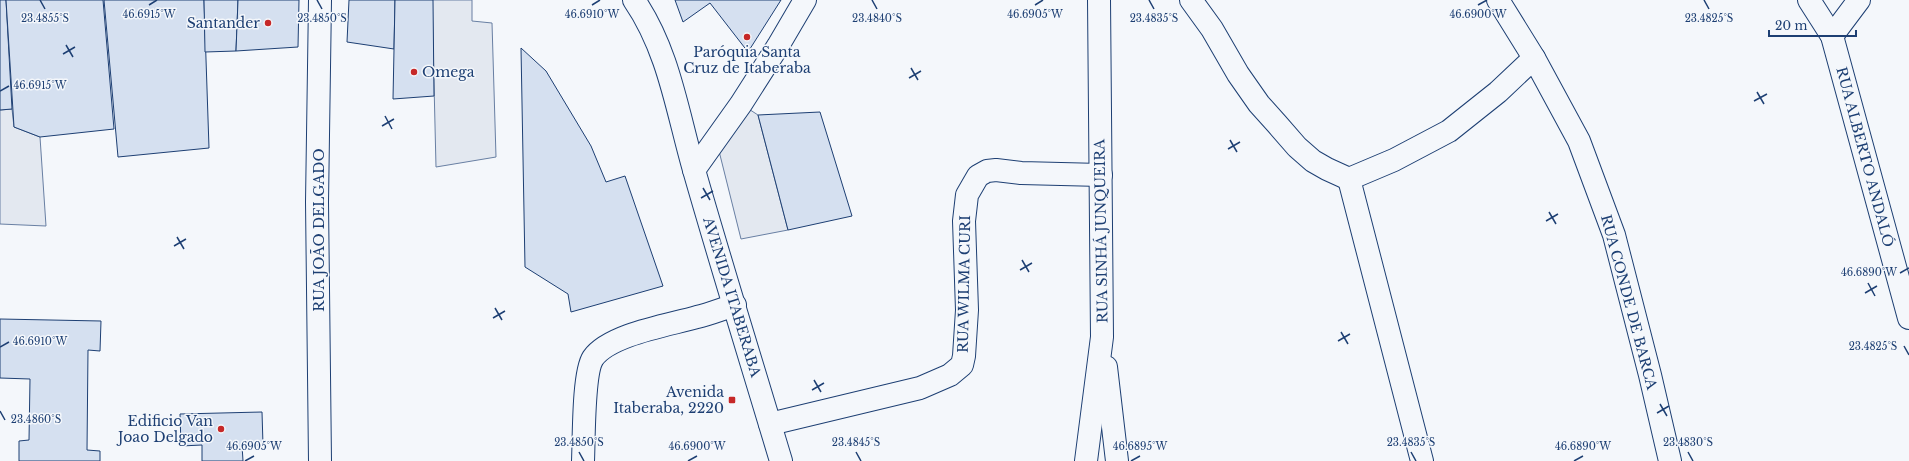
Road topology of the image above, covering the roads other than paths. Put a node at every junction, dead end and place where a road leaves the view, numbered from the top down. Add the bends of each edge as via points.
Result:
1 (320, 0) edge
2 (634, 0) edge
3 (805, 0) edge
4 (1099, 0) edge
5 (1191, 0) edge
6 (1498, 0) edge
7 (1809, 0) edge
8 (1859, 0) edge
9 (1832, 36) junction
10 (1534, 58) junction
11 (694, 170) junction
12 (1100, 175) junction
13 (1349, 179) junction
14 (735, 306) junction
15 (1909, 318) edge
16 (1102, 337) junction
17 (770, 424) junction
18 (320, 461) edge
19 (583, 461) edge
20 (781, 461) edge
21 (1086, 461) edge
22 (1117, 461) edge
23 (1422, 461) edge
24 (1670, 461) edge

1 - 18 street, RUA JOÃO DELGADO via 317,194
2 - 11 street, AVENIDA ITABERABA via 652,30 666,63
3 - 11 street via 741,104
4 - 12 street, RUA SINHÁ JUNQUEIRA
5 - 13 street via 1259,104 1313,160
6 - 10 street, RUA CONDE DE BARCA
7 - 9 street, RUA ALBERTO ANDALÓ
8 - 9 street
9 - 15 street, RUA ALBERTO ANDALÓ
10 - 13 street via 1498,92 1449,131 1394,160
10 - 24 street, RUA CONDE DE BARCA via 1579,141 1614,235
11 - 14 street, AVENIDA ITABERABA
12 - 16 street, RUA SINHÁ JUNQUEIRA
12 - 17 street, RUA WILMA CURI via 996,170 978,176 967,195 964,221 967,310 962,366 950,375 920,388
13 - 23 street
14 - 17 street, AVENIDA ITABERABA
14 - 19 street via 636,333 608,346 593,358 589,369
16 - 21 street, RUA SINHÁ JUNQUEIRA
16 - 22 street
17 - 20 street, AVENIDA ITABERABA

